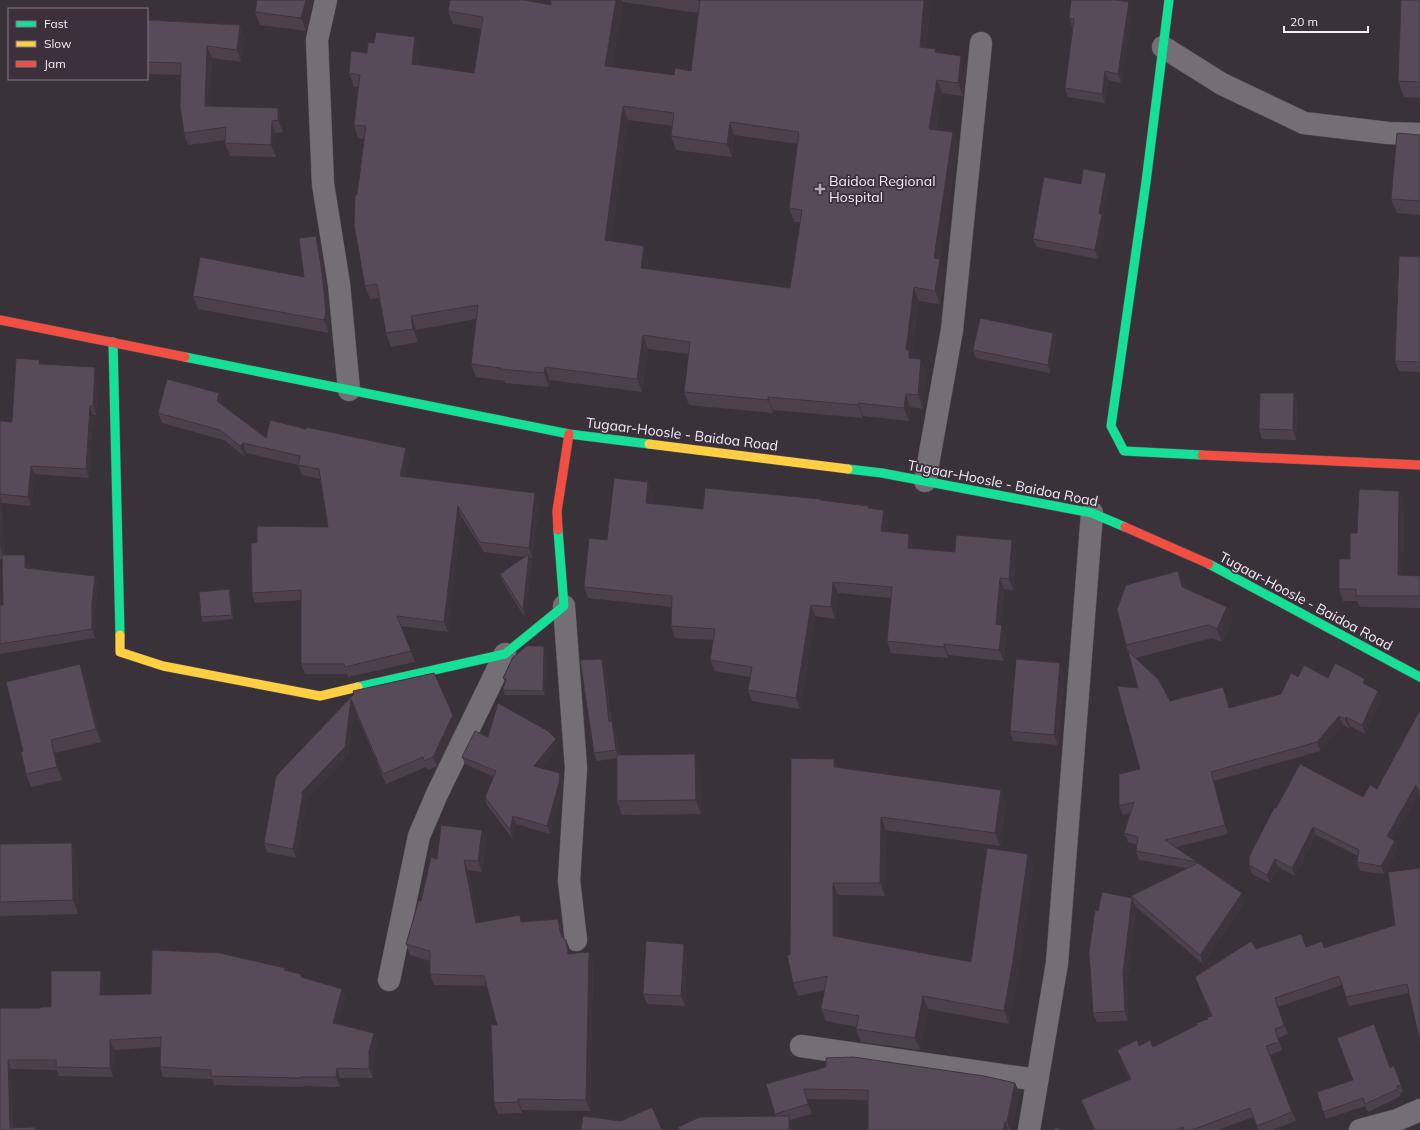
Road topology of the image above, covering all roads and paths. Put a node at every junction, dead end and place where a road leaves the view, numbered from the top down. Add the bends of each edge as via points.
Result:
1 (326, 0) edge
2 (1169, 0) edge
3 (980, 44) dead end
4 (1163, 47) junction
5 (1420, 134) edge
6 (0, 320) edge
7 (113, 342) junction
8 (349, 390) junction
9 (569, 434) junction
10 (1420, 465) edge
11 (925, 481) junction
12 (1092, 513) junction
13 (564, 606) junction
14 (505, 654) junction
15 (1420, 677) edge
16 (576, 940) dead end
17 (389, 980) dead end
18 (800, 1046) dead end
19 (1037, 1080) junction
20 (1420, 1110) edge
21 (1029, 1130) edge
22 (1360, 1130) edge

1 - 8 street via 317,40 323,184 339,284
2 - 4 street
3 - 11 street via 952,330
4 - 5 street via 1222,84 1304,123 1388,134
4 - 10 street via 1111,426 1124,451
6 - 7 street, Tugaar-Hoosle - Baidoa Road
7 - 8 street, Tugaar-Hoosle - Baidoa Road
7 - 14 street via 120,652 163,666 320,696
8 - 9 street, Tugaar-Hoosle - Baidoa Road
9 - 11 street, Tugaar-Hoosle - Baidoa Road via 882,473
9 - 13 street via 557,511
11 - 12 street, Tugaar-Hoosle - Baidoa Road
12 - 15 street, Tugaar-Hoosle - Baidoa Road via 1200,559
12 - 19 street via 1057,963
13 - 14 street
13 - 16 street via 576,768 569,880
14 - 17 street via 419,836
18 - 19 street
19 - 21 street
20 - 22 street via 1397,1120

